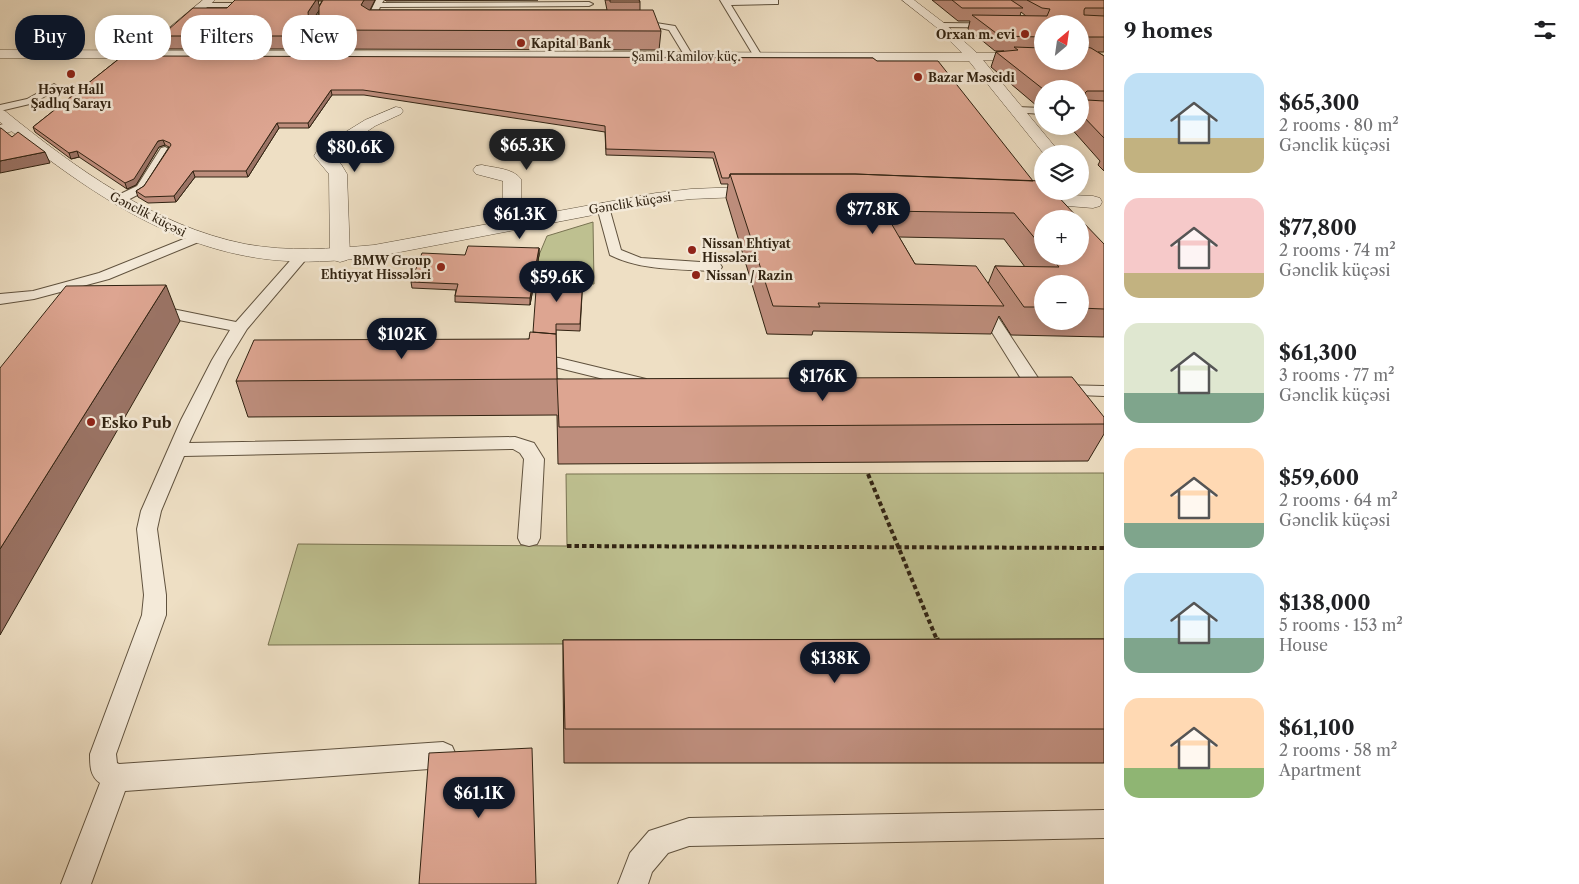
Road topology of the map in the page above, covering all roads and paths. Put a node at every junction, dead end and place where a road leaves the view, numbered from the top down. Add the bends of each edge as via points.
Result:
1 (907, 0) edge
2 (207, 2) edge
3 (234, 2) edge
4 (379, 2) edge
5 (725, 2) edge
6 (775, 2) dead end
7 (326, 3) edge
8 (530, 4) junction
9 (259, 5) edge
10 (589, 5) edge
11 (520, 14) edge
12 (321, 15) edge
13 (1018, 16) edge
14 (1034, 24) edge
15 (388, 25) edge
16 (620, 25) edge
17 (940, 25) junction
18 (1034, 26) edge
19 (171, 33) edge
20 (0, 54) edge
21 (95, 55) edge
22 (171, 55) edge
23 (282, 56) edge
24 (357, 56) edge
25 (689, 56) junction
26 (758, 56) junction
27 (973, 57) junction
28 (1034, 57) edge
29 (54, 87) dead end
30 (0, 108) edge
31 (1017, 110) junction
32 (396, 111) dead end
33 (1034, 111) edge
34 (0, 114) edge
35 (7, 128) edge
36 (1046, 145) edge
37 (165, 150) edge
38 (482, 170) dead end
39 (778, 190) edge
40 (1089, 196) edge
41 (1010, 197) edge
42 (118, 200) junction
43 (603, 207) junction
44 (1099, 208) edge
45 (521, 222) junction
46 (196, 238) junction
47 (301, 256) junction
48 (340, 256) junction
49 (716, 267) dead end
50 (976, 294) edge
51 (0, 299) edge
52 (136, 307) edge
53 (240, 327) junction
54 (517, 360) edge
55 (658, 384) edge
56 (1017, 390) edge
57 (1037, 390) junction
58 (1104, 391) edge
59 (177, 450) junction
60 (868, 474) dead end
61 (529, 538) dead end
62 (567, 546) dead end
63 (898, 547) junction
64 (1104, 548) edge
65 (938, 642) edge
66 (443, 755) edge
67 (116, 778) junction
68 (1104, 824) edge
69 (76, 884) edge
70 (633, 884) edge

1 - 17 street
2 - 3 lane
2 - 19 street
3 - 9 lane
4 - 8 lane
4 - 15 lane via 370,23
5 - 6 lane
5 - 26 lane
7 - 12 lane
8 - 10 lane
8 - 11 lane
13 - 14 lane
16 - 25 lane via 672,28
17 - 18 lane
17 - 27 street
20 - 21 street, Şamil Kamilov küç.
22 - 23 street, Şamil Kamilov küç.
24 - 25 street, Şamil Kamilov küç.
25 - 26 street, Şamil Kamilov küç.
26 - 27 street, Şamil Kamilov küç.
27 - 28 street, Şamil Kamilov küç.
27 - 31 street
29 - 30 lane via 30,101
31 - 33 lane
31 - 36 street
32 - 48 street via 349,135 322,156 335,166 338,174
34 - 35 street, Gənclik küçəsi
35 - 42 street, Gənclik küçəsi
37 - 42 lane via 141,188
38 - 45 street via 512,179 512,207
39 - 43 street, Gənclik küçəsi via 690,194
40 - 44 street
41 - 44 street
42 - 46 street, Gənclik küçəsi
43 - 45 street, Gənclik küçəsi
43 - 49 lane via 615,252 641,262
45 - 48 street, Gənclik küçəsi
46 - 47 street, Gənclik küçəsi via 256,252
46 - 51 lane via 96,279 34,295
47 - 48 street, Gənclik küçəsi
47 - 53 lane
50 - 57 lane
52 - 53 lane
53 - 59 lane via 220,360
54 - 55 lane via 571,364 619,380
56 - 57 lane
57 - 58 lane
59 - 61 lane via 515,443 527,448 534,460
59 - 67 lane via 151,511 147,529 155,595 154,615 103,754 104,770
60 - 63 path
62 - 63 path
63 - 64 path
63 - 65 path
66 - 67 lane
67 - 69 lane
68 - 70 lane via 689,832 659,841 640,863

